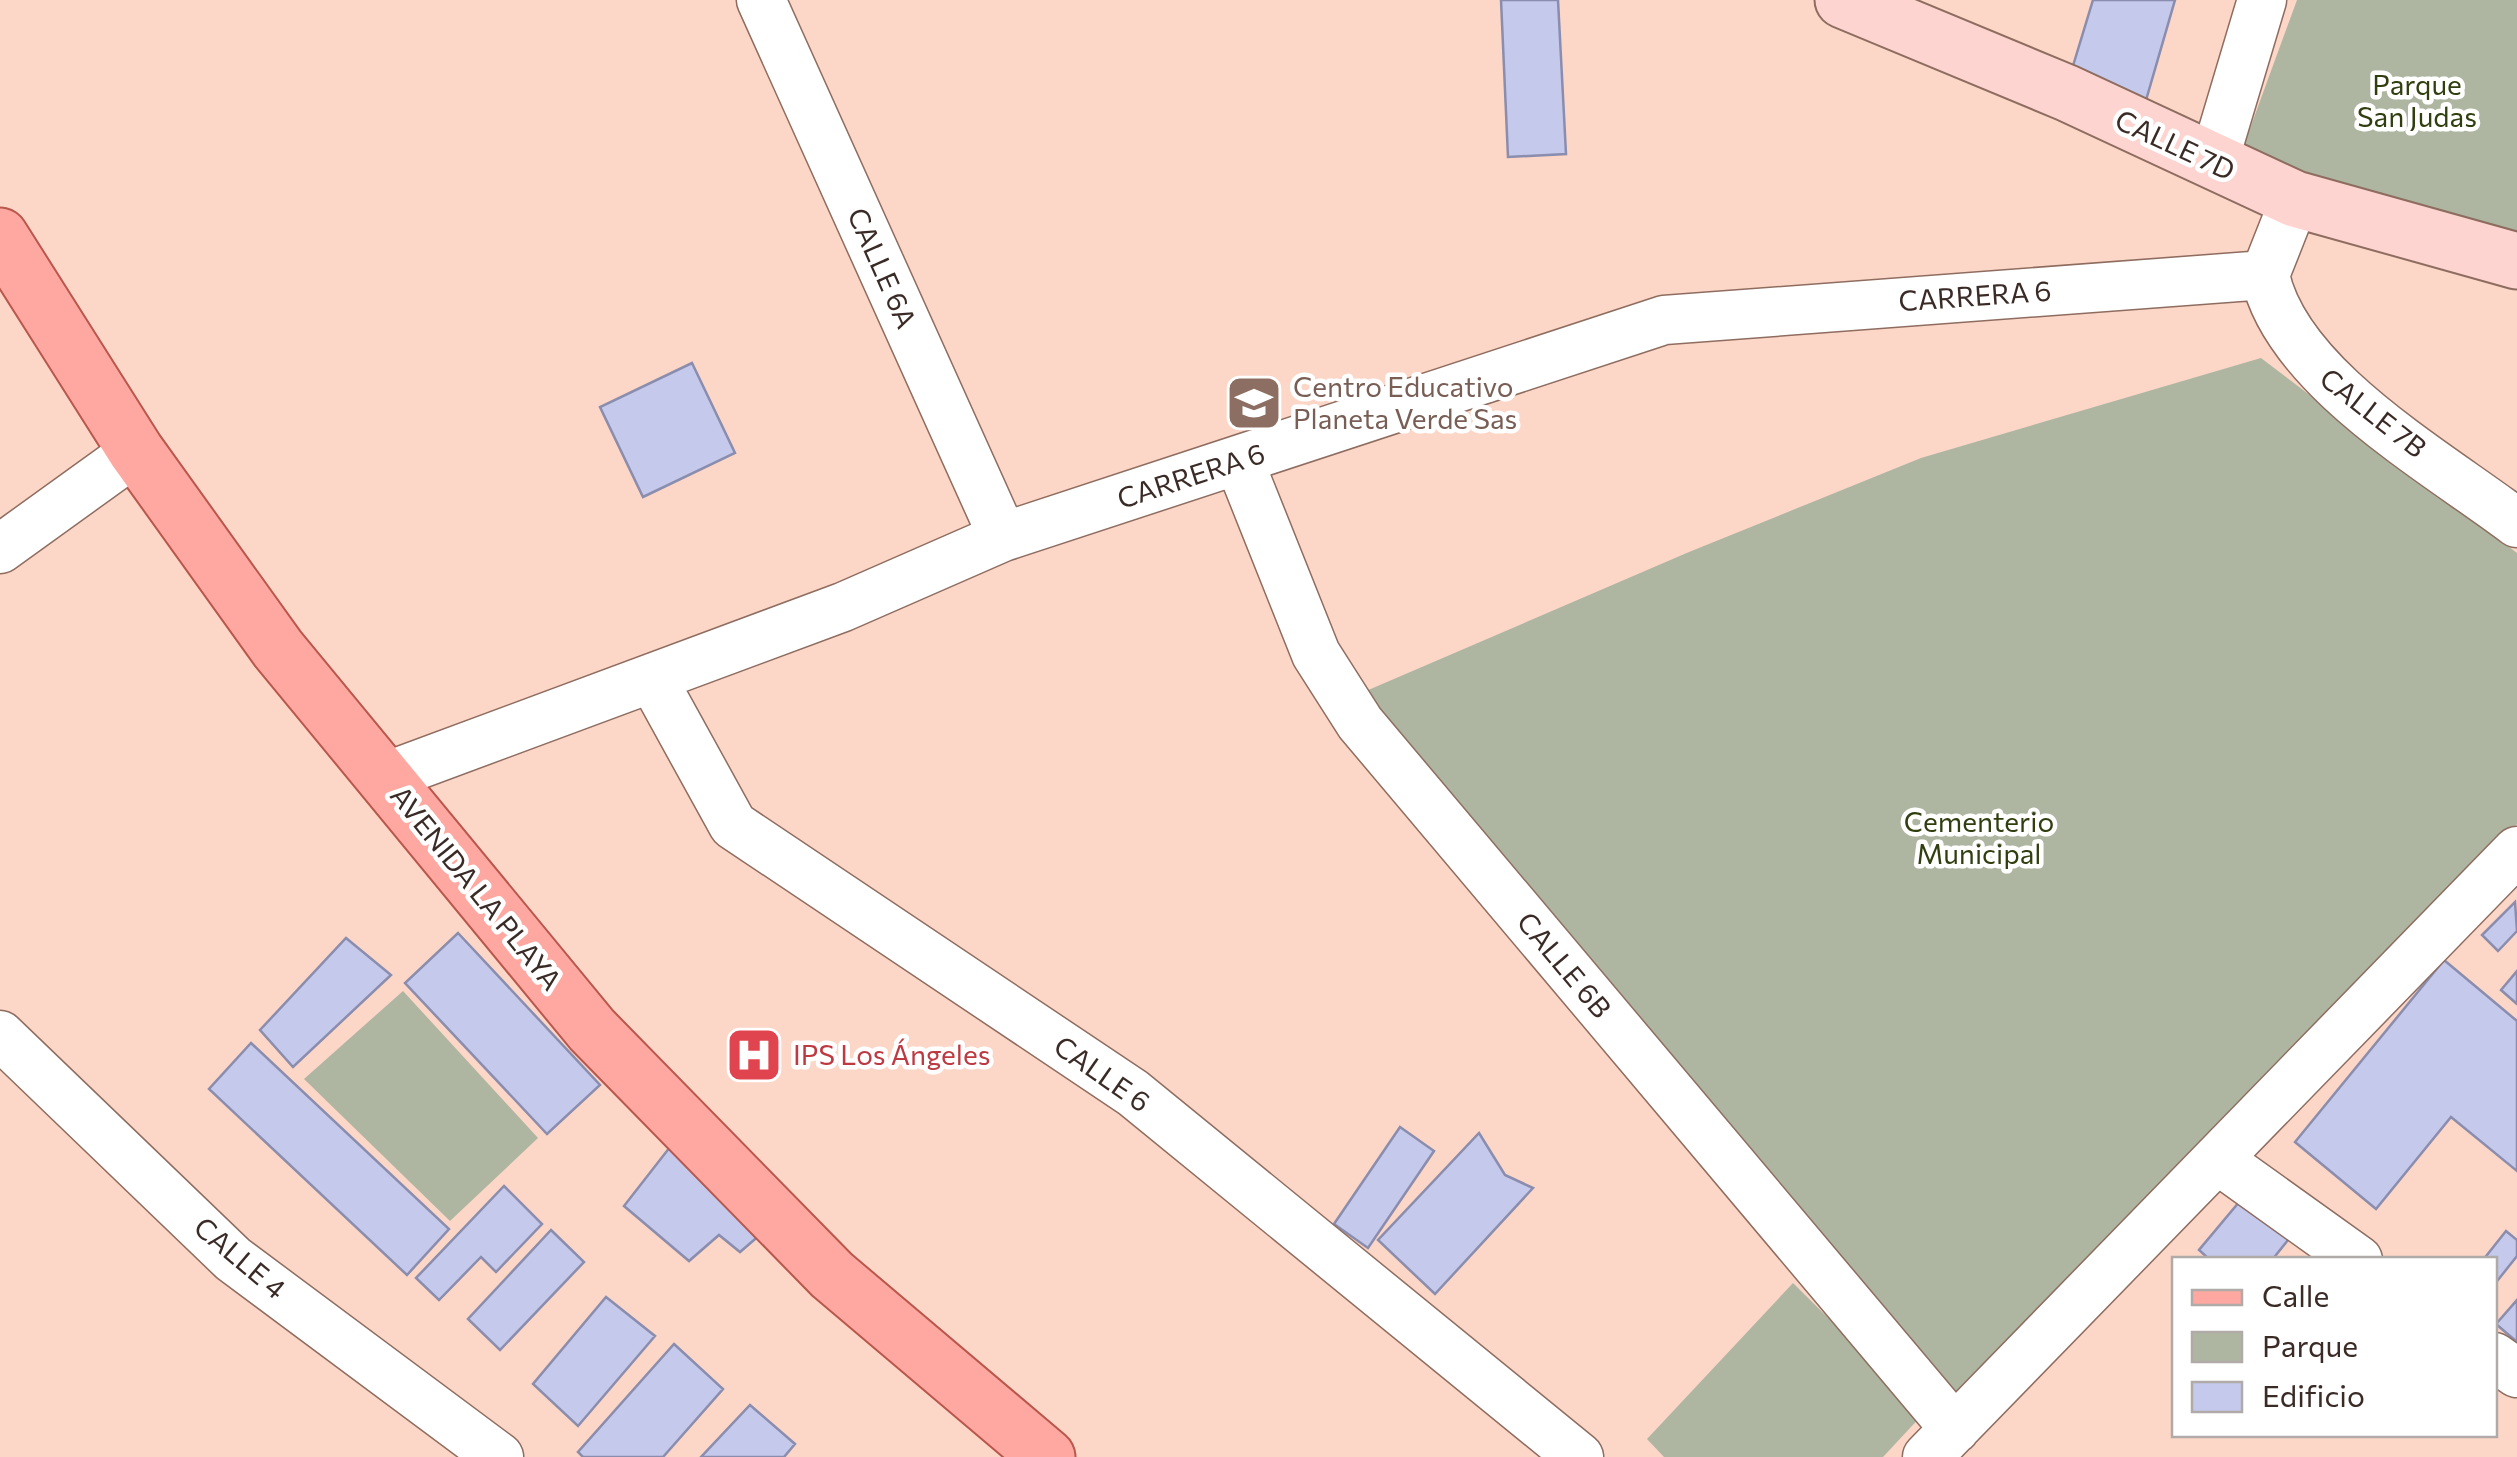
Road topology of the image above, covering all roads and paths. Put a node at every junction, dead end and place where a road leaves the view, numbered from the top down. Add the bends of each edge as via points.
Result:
1 (761, 0) edge
2 (1844, 0) edge
3 (2262, 0) edge
4 (2213, 164) junction
5 (2295, 199) junction
6 (0, 236) edge
7 (2517, 261) edge
8 (2265, 274) junction
9 (136, 451) junction
10 (1239, 461) junction
11 (2517, 523) edge
12 (1003, 538) junction
13 (0, 548) edge
14 (652, 678) junction
15 (386, 778) junction
16 (2517, 851) edge
17 (0, 1035) edge
18 (2217, 1159) junction
19 (2354, 1257) edge
20 (1941, 1443) edge
21 (500, 1457) edge
22 (1047, 1457) edge
23 (1579, 1457) edge

1 - 12 street, CALLE 6A
2 - 4 main road, CALLE 7D via 2068,93
3 - 4 street
4 - 5 main road, CALLE 7D
5 - 7 main road, CALLE 7D
5 - 8 street
6 - 9 main road, AVENIDA LA PLAYA
8 - 10 street, CARRERA 6 via 1664,320
8 - 11 street, CALLE 7B via 2270,302 2291,340 2324,378
9 - 13 street
9 - 15 main road, AVENIDA LA PLAYA via 278,649
10 - 12 street, CARRERA 6
10 - 20 street, CALLE 6B via 1316,654 1360,722
12 - 14 street, CARRERA 6
14 - 15 street, CARRERA 6
14 - 23 street, CALLE 6 via 733,825 1134,1093
15 - 22 main road, AVENIDA LA PLAYA via 606,1044 832,1275
16 - 18 street
17 - 21 street, CALLE 4 via 234,1258
18 - 19 street
18 - 20 street

